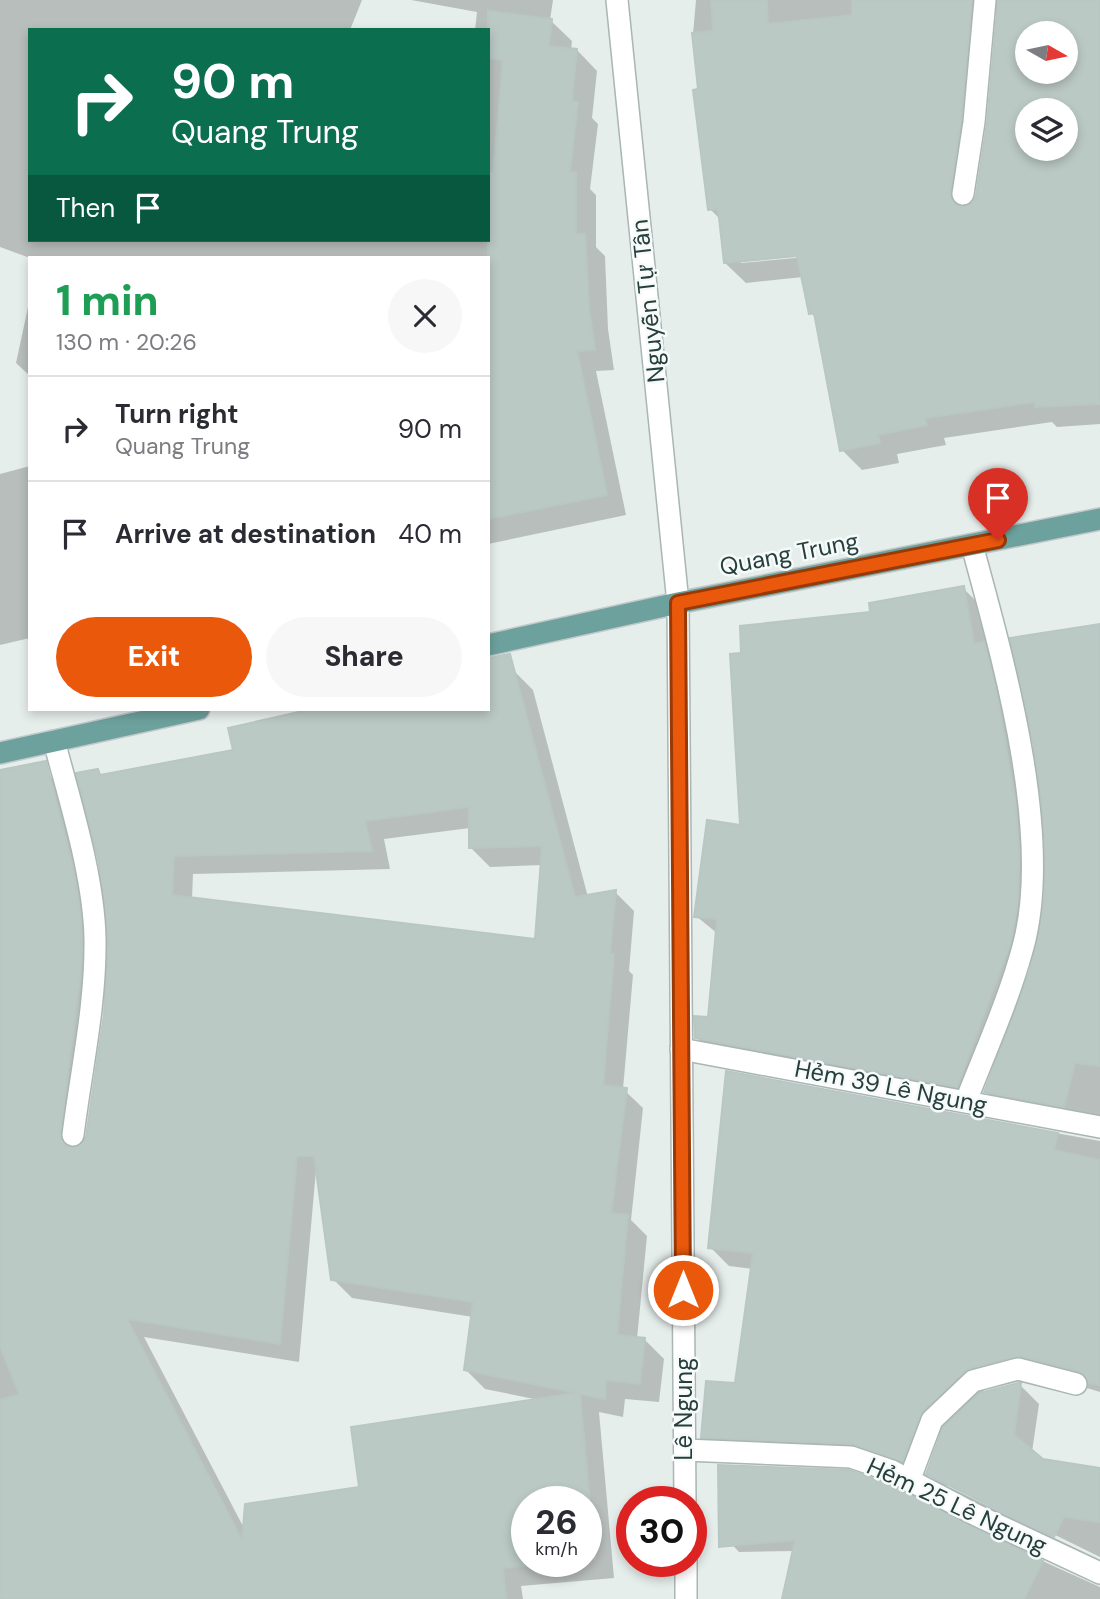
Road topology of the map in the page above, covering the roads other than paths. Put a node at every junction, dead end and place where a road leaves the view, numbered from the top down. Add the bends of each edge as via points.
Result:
1 (617, 0) edge
2 (985, 0) edge
3 (963, 194) dead end
4 (1100, 519) edge
5 (972, 545) junction
6 (678, 603) junction
7 (490, 645) edge
8 (190, 711) edge
9 (54, 741) junction
10 (0, 753) edge
11 (681, 1049) junction
12 (966, 1101) junction
13 (1100, 1127) edge
14 (73, 1135) dead end
15 (1076, 1384) dead end
16 (685, 1450) junction
17 (909, 1480) junction
18 (685, 1486) edge
19 (1100, 1573) edge
20 (686, 1577) edge
21 (686, 1599) edge

1 - 6 street, Nguyễn Tự Tân
2 - 3 street
4 - 5 main road, Quang Trung
5 - 6 main road, Quang Trung
5 - 12 street via 1018,743 1031,832 1031,897 1024,946
6 - 7 main road, Quang Trung
6 - 11 street, Lê Ngung
8 - 9 main road
9 - 10 main road
9 - 14 street via 81,841 95,938
11 - 12 street, Hẻm 39 Lê Ngung
11 - 16 street, Lê Ngung
12 - 13 street, Hẻm 39 Lê Ngung
15 - 17 street via 1018,1369 973,1381 932,1420
16 - 17 street, Hẻm 25 Lê Ngung via 850,1457
16 - 18 street, Lê Ngung
17 - 19 street, Hẻm 25 Lê Ngung
20 - 21 street

